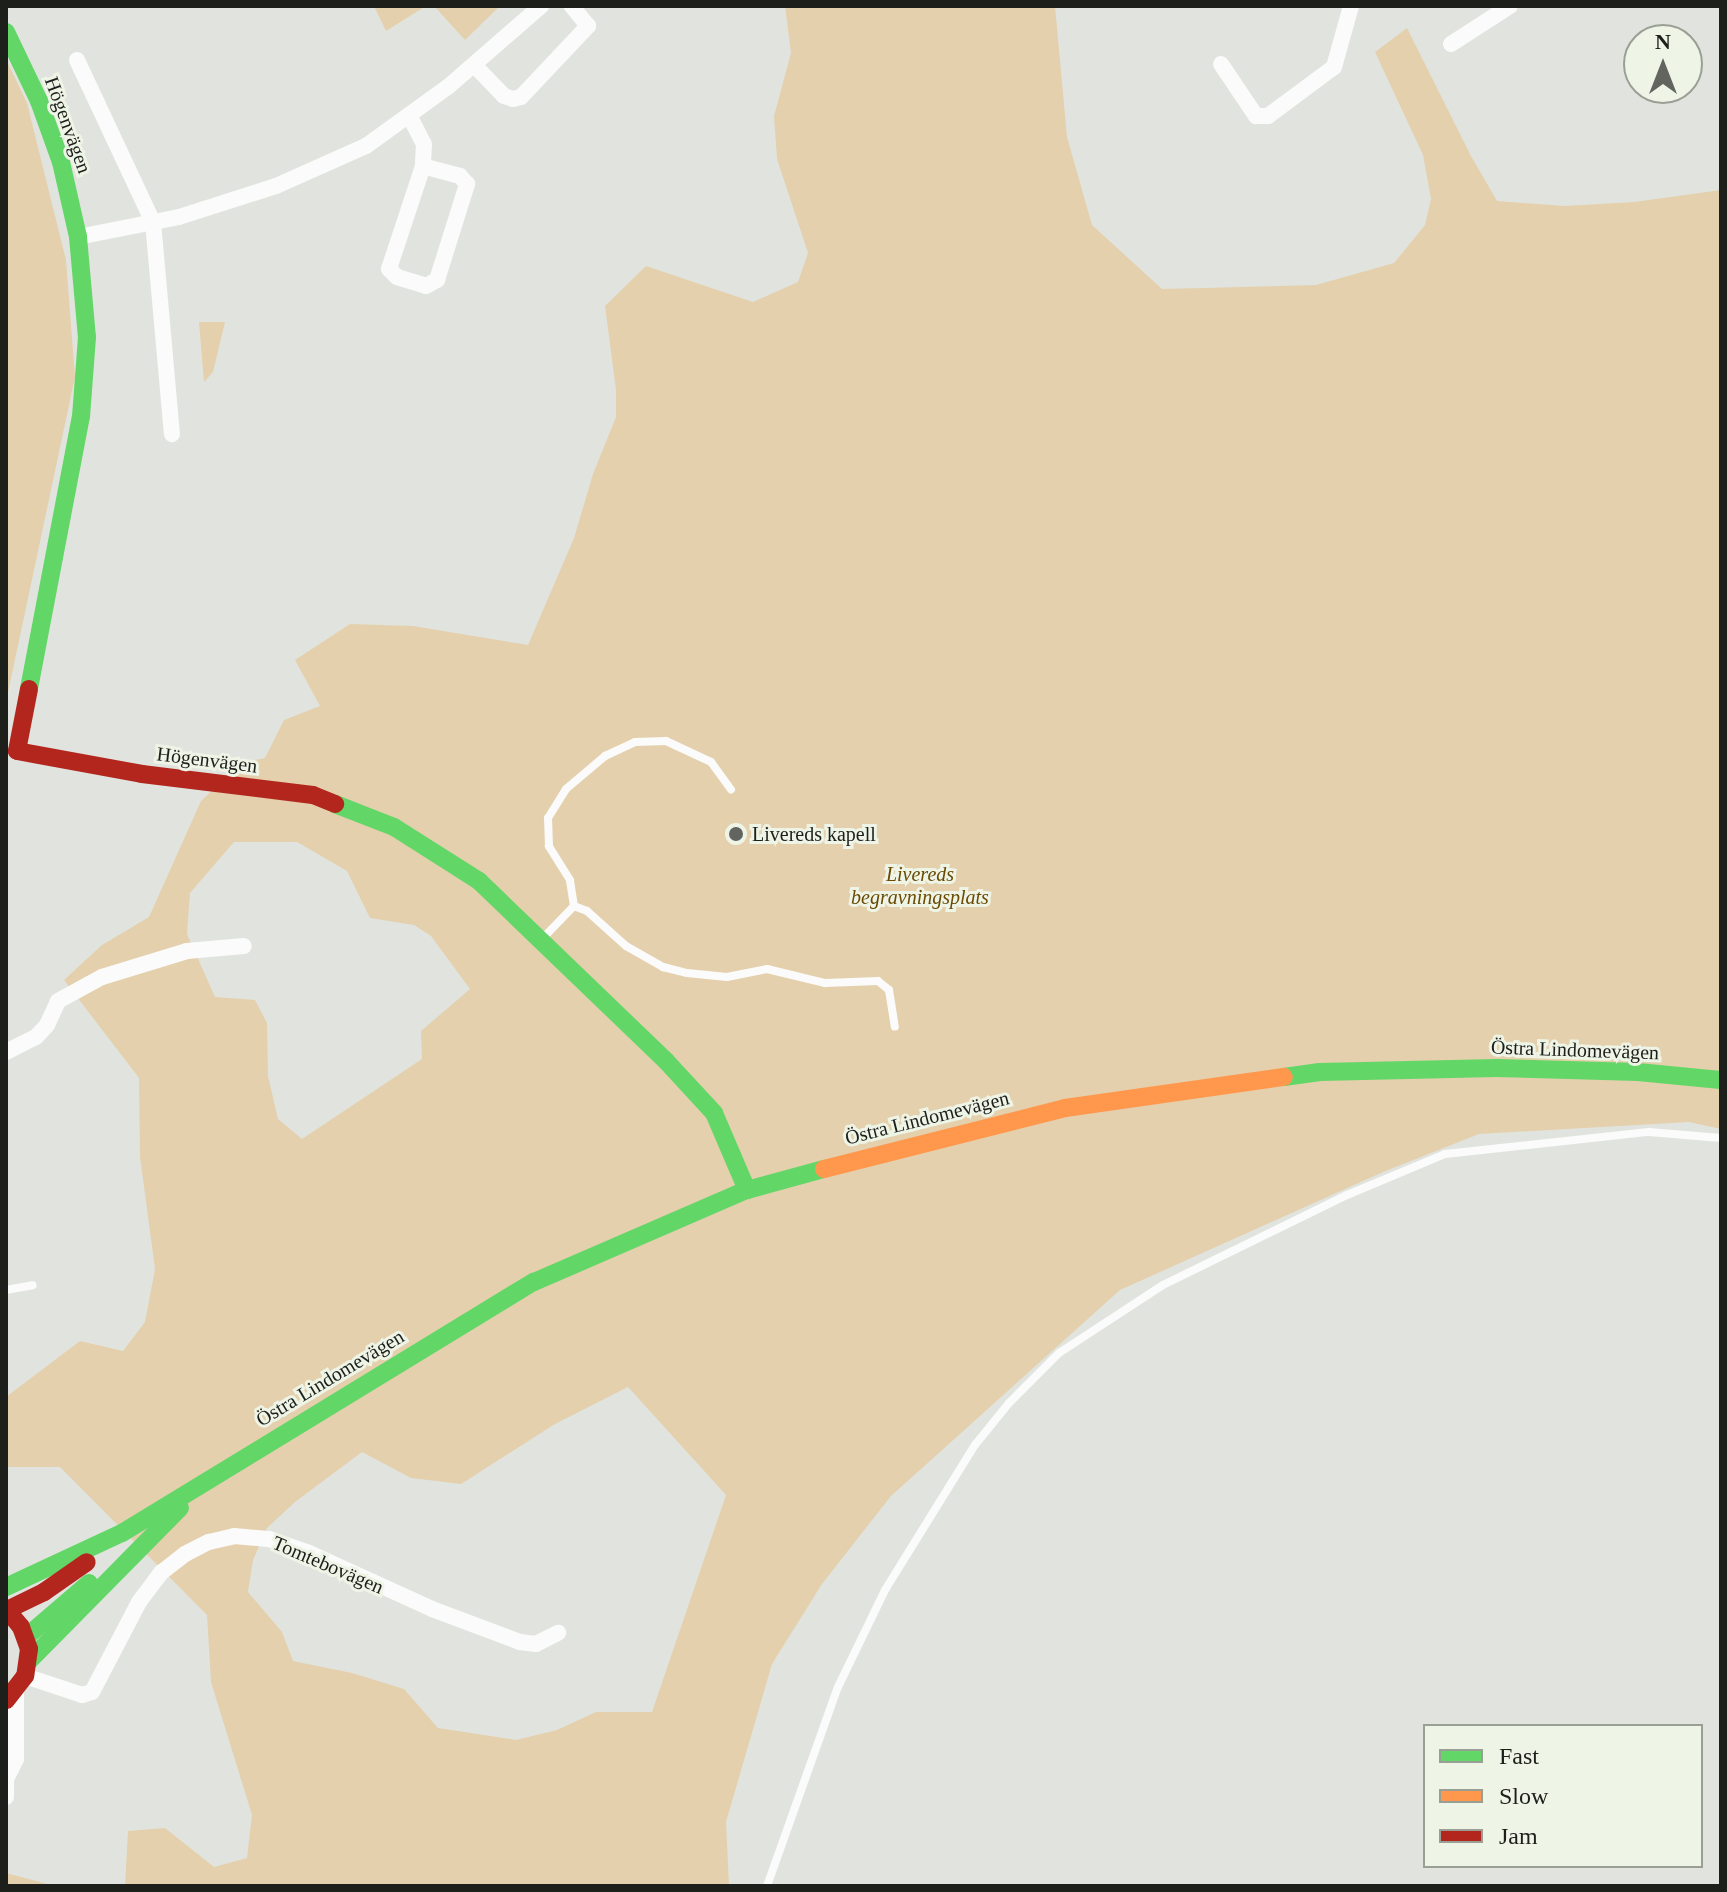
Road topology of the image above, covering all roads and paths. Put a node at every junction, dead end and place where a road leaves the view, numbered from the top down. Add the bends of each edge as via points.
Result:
1 (541, 6) edge
2 (572, 6) edge
3 (1351, 6) edge
4 (1510, 6) edge
5 (6, 32) edge
6 (1451, 44) dead end
7 (77, 60) dead end
8 (1221, 64) dead end
9 (474, 65) junction
10 (410, 117) junction
11 (423, 166) junction
12 (153, 222) junction
13 (78, 237) junction
14 (172, 434) dead end
15 (11, 750) edge
16 (731, 790) dead end
17 (574, 906) junction
18 (541, 939) junction
19 (244, 946) dead end
20 (895, 1027) dead end
21 (6, 1052) edge
22 (1721, 1080) edge
23 (1721, 1138) edge
24 (747, 1190) junction
25 (33, 1285) dead end
26 (6, 1290) edge
27 (216, 1474) junction
28 (122, 1533) junction
29 (153, 1533) junction
30 (6, 1587) edge
31 (6, 1609) edge
32 (558, 1633) dead end
33 (26, 1637) junction
34 (19, 1682) edge
35 (6, 1776) edge
36 (6, 1797) edge
37 (767, 1886) edge

1 - 9 street
2 - 9 street via 588,26 521,97 504,96
3 - 8 street via 1334,67 1268,116 1256,116
4 - 6 street
5 - 13 street, Högenvägen via 48,124
7 - 12 street
9 - 10 street
10 - 11 street via 424,144
10 - 12 street via 366,146 276,186
11 - 11 street via 389,269 426,286 437,280 467,184 460,176
12 - 13 street
12 - 14 street
13 - 15 street, Högenvägen via 87,376
15 - 18 street, Högenvägen via 142,774 313,795 359,810 479,881
16 - 17 lane via 711,762 666,741 635,742 605,756 566,789 548,818 549,846 570,880
17 - 18 lane
17 - 20 lane via 663,967 727,977 767,969 825,983 885,984
18 - 24 street, Högenvägen via 714,1113
19 - 21 street via 187,951 102,977 58,1001 36,1037
22 - 24 street, Östra Lindomevägen via 1496,1068 1320,1072 1065,1108
23 - 37 lane via 1649,1132 1445,1154 1347,1195 1163,1285 1059,1353 975,1445 885,1590 838,1687
24 - 27 street, Östra Lindomevägen via 534,1282
25 - 26 lane
27 - 28 street, Östra Lindomevägen
27 - 29 street, Östra Lindomevägen
28 - 30 street, Östra Lindomevägen
28 - 31 street, Östra Lindomevägen via 66,1579
29 - 33 street, Östra Lindomevägen
29 - 34 street, Östra Lindomevägen
31 - 33 street
32 - 34 street, Tomtebovägen via 536,1644 520,1642 307,1552 269,1539 234,1536 185,1554 162,1572 139,1602 92,1692 82,1695
33 - 34 street
34 - 35 street via 16,1759
35 - 36 street

